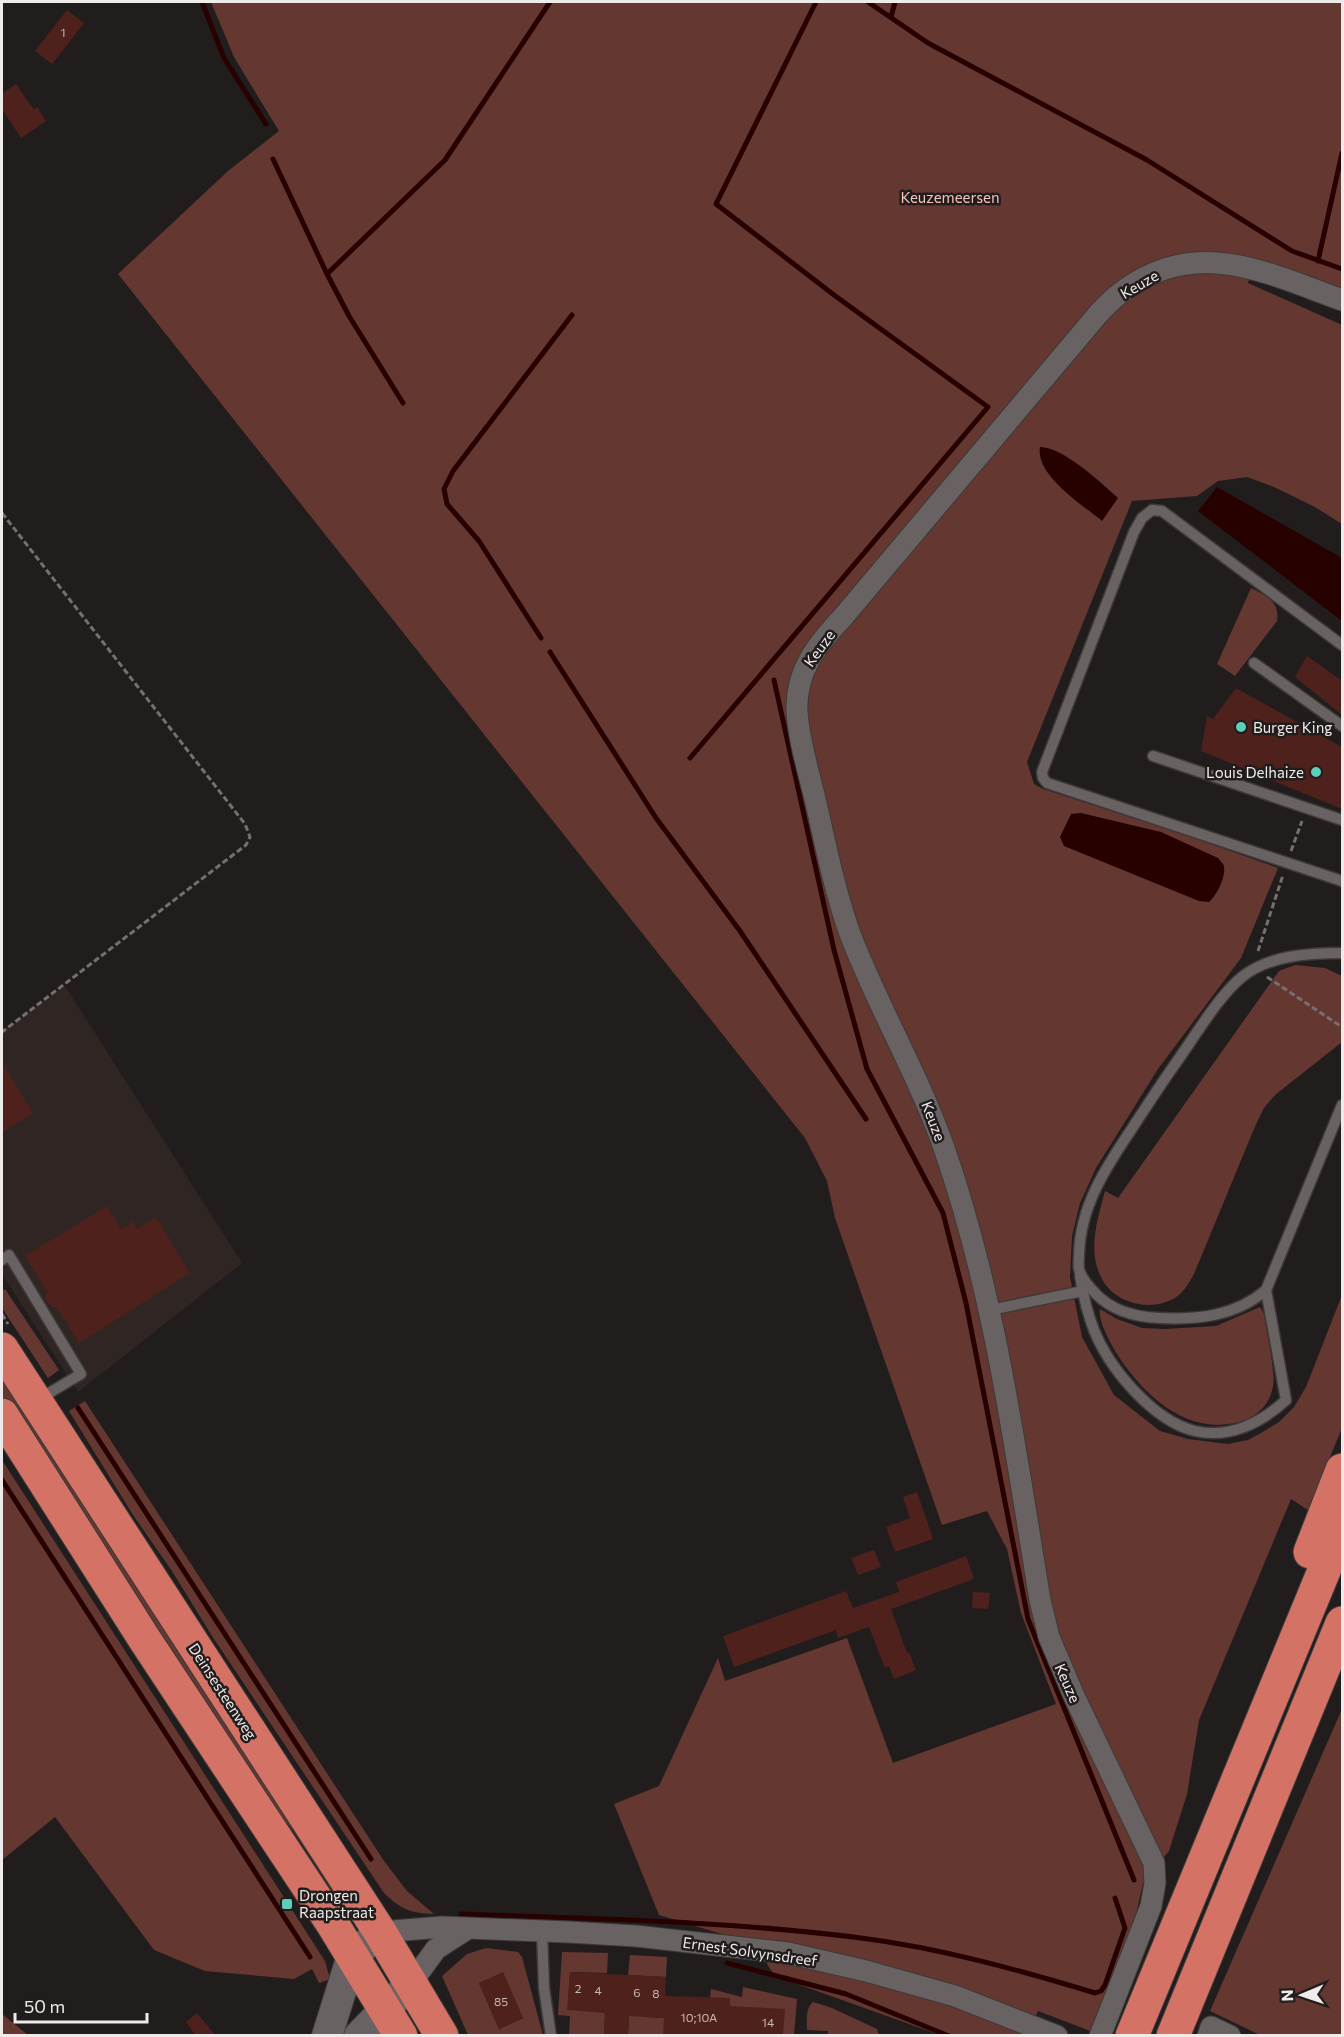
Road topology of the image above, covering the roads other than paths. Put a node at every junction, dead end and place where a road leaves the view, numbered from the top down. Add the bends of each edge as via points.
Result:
1 (1342, 300) edge
2 (1342, 645) edge
3 (1254, 663) dead end
4 (1342, 726) edge
5 (1153, 756) dead end
6 (1342, 820) edge
7 (1342, 881) edge
8 (1342, 953) edge
9 (1342, 1105) edge
10 (2, 1260) edge
11 (1079, 1270) junction
12 (1266, 1290) junction
13 (1083, 1291) junction
14 (990, 1310) junction
15 (2, 1349) edge
16 (36, 1401) junction
17 (2, 1415) edge
18 (1342, 1470) edge
19 (1342, 1527) edge
20 (1342, 1623) edge
21 (1238, 1780) junction
22 (467, 1929) junction
23 (542, 1931) junction
24 (380, 1932) junction
25 (352, 1956) junction
26 (412, 1982) junction
27 (393, 2022) edge
28 (327, 2036) edge
29 (359, 2036) edge
30 (442, 2036) edge
31 (551, 2036) edge
32 (1057, 2036) edge
33 (1100, 2036) edge
34 (1132, 2036) edge
35 (1173, 2036) edge

1 - 14 street, Keuze via 1259,270 1203,261 1149,275 1122,291 1099,313 817,645 803,669 797,714 836,885 854,942 944,1147
2 - 7 lane via 1162,511 1152,510 1134,532 1042,772 1047,783
3 - 4 lane
5 - 6 lane
8 - 11 lane via 1296,956 1260,966 1227,992 1104,1170 1088,1206 1079,1242
9 - 12 lane
10 - 16 lane via 9,1256 81,1374
11 - 12 lane via 1106,1304 1150,1318 1209,1317 1246,1304
11 - 13 lane
12 - 13 lane via 1286,1400 1254,1423 1218,1433 1193,1431 1132,1391 1094,1330
13 - 14 lane
14 - 33 street, Keuze via 1049,1638 1154,1863 1151,1906
15 - 16 highway, Deinsesteenweg
16 - 24 highway, Deinsesteenweg
17 - 25 highway
18 - 21 highway via 1303,1572
19 - 21 highway
20 - 35 highway
21 - 34 highway
22 - 23 street, Ernest Solvynsdreef
22 - 24 street, Ernest Solvynsdreef
22 - 26 street via 436,1949
23 - 31 lane
23 - 32 street, Ernest Solvynsdreef via 636,1936 788,1953 956,1996
24 - 25 street
24 - 26 highway, Deinsesteenweg
25 - 27 highway
25 - 28 street
26 - 27 street
26 - 30 highway, Deinsesteenweg
27 - 29 street

